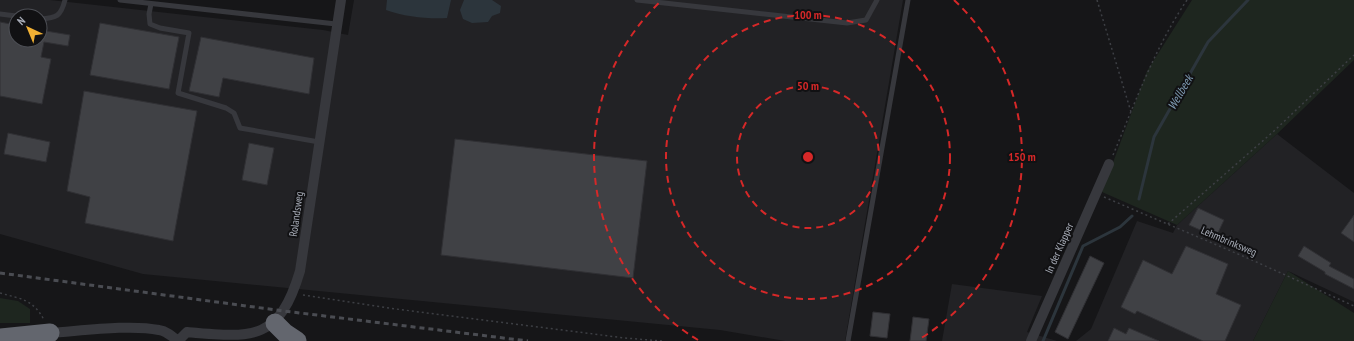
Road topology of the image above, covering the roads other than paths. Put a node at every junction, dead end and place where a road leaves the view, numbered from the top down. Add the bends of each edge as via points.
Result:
1 (65, 0) edge
2 (120, 0) edge
3 (341, 0) edge
4 (637, 0) edge
5 (876, 0) edge
6 (908, 0) edge
7 (151, 4) junction
8 (48, 18) edge
9 (336, 24) junction
10 (319, 142) junction
11 (1109, 164) road end
12 (275, 323) junction
13 (50, 333) joint
14 (0, 338) edge
15 (178, 341) edge
16 (297, 341) edge
17 (848, 341) edge
18 (1031, 341) edge

1 - 8 lane via 62,12
2 - 7 lane
3 - 9 street, Rolandsweg
4 - 5 lane via 847,23 866,20
6 - 17 lane
7 - 9 lane
7 - 10 lane via 150,24 189,33 178,94 226,108 234,113 240,128
9 - 10 street, Rolandsweg
10 - 12 street, Rolandsweg via 300,271 294,293
11 - 18 street, In der Klapper
12 - 15 street, Rolandsweg via 251,335 236,337 187,332
12 - 16 highway via 285,334
13 - 14 highway
13 - 15 street, Rolandsweg via 125,328 159,330

